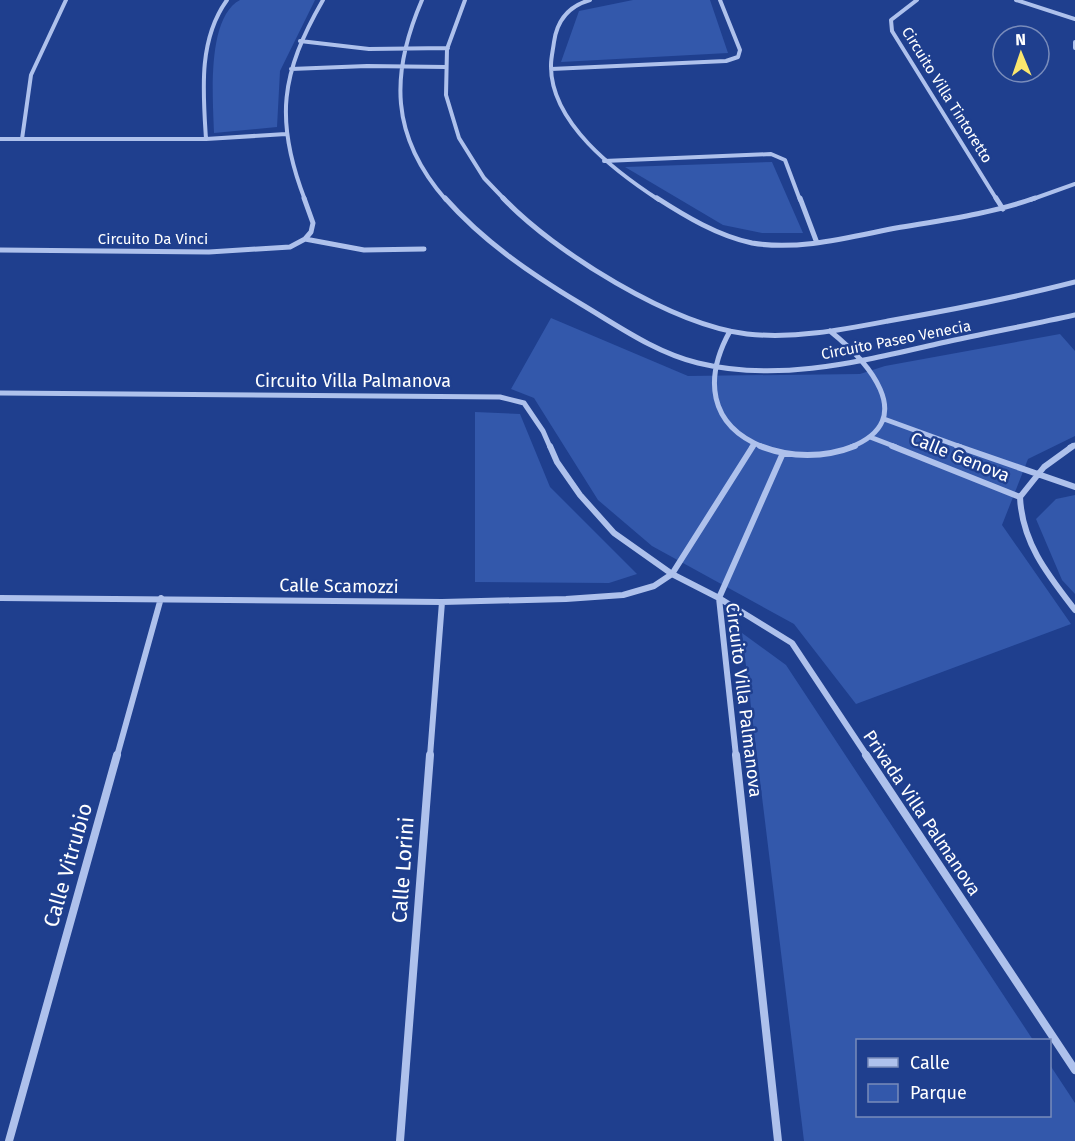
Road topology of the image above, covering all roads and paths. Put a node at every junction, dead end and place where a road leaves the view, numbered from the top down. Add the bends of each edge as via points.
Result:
1 (66, 0) edge
2 (227, 0) edge
3 (323, 0) edge
4 (422, 0) edge
5 (465, 0) edge
6 (590, 0) edge
7 (720, 0) edge
8 (917, 0) edge
9 (1016, 0) edge
10 (1075, 19) edge
11 (300, 40) junction
12 (1075, 42) edge
13 (448, 48) junction
14 (1075, 48) edge
15 (405, 50) junction
16 (401, 66) junction
17 (446, 67) junction
18 (291, 69) junction
19 (551, 69) junction
20 (286, 134) junction
21 (0, 139) edge
22 (22, 139) junction
23 (206, 139) junction
24 (604, 161) junction
25 (1075, 184) edge
26 (1004, 209) junction
27 (305, 239) junction
28 (817, 243) junction
29 (424, 249) dead end
30 (0, 250) edge
31 (1075, 282) edge
32 (1075, 315) edge
33 (730, 331) junction
34 (830, 331) junction
35 (864, 361) junction
36 (712, 366) junction
37 (0, 393) edge
38 (884, 419) junction
39 (870, 437) junction
40 (754, 444) junction
41 (1075, 445) edge
42 (783, 453) junction
43 (1035, 475) junction
44 (1075, 487) edge
45 (1020, 497) junction
46 (672, 574) junction
47 (0, 598) edge
48 (161, 598) junction
49 (719, 598) junction
50 (442, 602) junction
51 (1075, 610) edge
52 (1075, 1070) edge
53 (9, 1141) edge
54 (400, 1141) edge
55 (778, 1141) edge

1 - 22 street via 31,75
2 - 23 street via 216,14 204,75
3 - 11 street
4 - 15 street, Circuito Paseo Venecia
5 - 13 street, Circuito Paseo Venecia
6 - 19 street via 568,9 559,24 552,45
7 - 19 street via 740,50 738,57 726,61
8 - 26 street, Circuito Villa Tintoretto via 891,20 892,31
9 - 10 street
11 - 15 street
11 - 18 street
12 - 14 street
13 - 15 street
13 - 17 street, Circuito Paseo Venecia
15 - 16 street, Circuito Paseo Venecia
16 - 17 street
16 - 18 street
16 - 36 street, Circuito Paseo Venecia via 400,109 407,134 433,184 464,220 541,281 604,319 678,356
17 - 33 street, Circuito Paseo Venecia via 450,115 459,140 477,170 513,211 614,282 697,322
18 - 20 street
19 - 24 street via 561,102 576,129
20 - 23 street
20 - 27 street via 290,158 313,223
21 - 22 street
22 - 23 street
24 - 28 street via 665,204 720,232 762,244
24 - 28 street via 758,153 779,156 785,160
25 - 26 street
26 - 28 street
27 - 29 street via 361,251
27 - 30 street, Circuito Da Vinci via 290,247 209,252
31 - 34 street, Circuito Paseo Venecia via 971,307
32 - 35 street, Circuito Paseo Venecia
33 - 34 street, Circuito Paseo Venecia via 763,336
33 - 36 street
34 - 35 street
35 - 36 street, Circuito Paseo Venecia via 788,370
35 - 38 street via 884,398
36 - 40 street via 712,389 718,406
37 - 46 street, Circuito Villa Palmanova via 512,399 525,404 557,462 614,533
38 - 39 street
38 - 43 street
39 - 42 street via 831,453
39 - 45 street, Calle Genova
40 - 42 street
40 - 46 street
41 - 43 street
42 - 49 street
43 - 44 street
43 - 45 street
45 - 51 street, Calle Genova via 1019,513 1026,540
46 - 49 street, Circuito Villa Palmanova
46 - 50 street, Calle Scamozzi via 654,586 623,595
47 - 48 street, Calle Scamozzi
48 - 50 street, Calle Scamozzi
48 - 53 street, Calle Vitrubio
49 - 52 street, Privada Villa Palmanova via 792,643
49 - 55 street, Circuito Villa Palmanova
50 - 54 street, Calle Lorini

